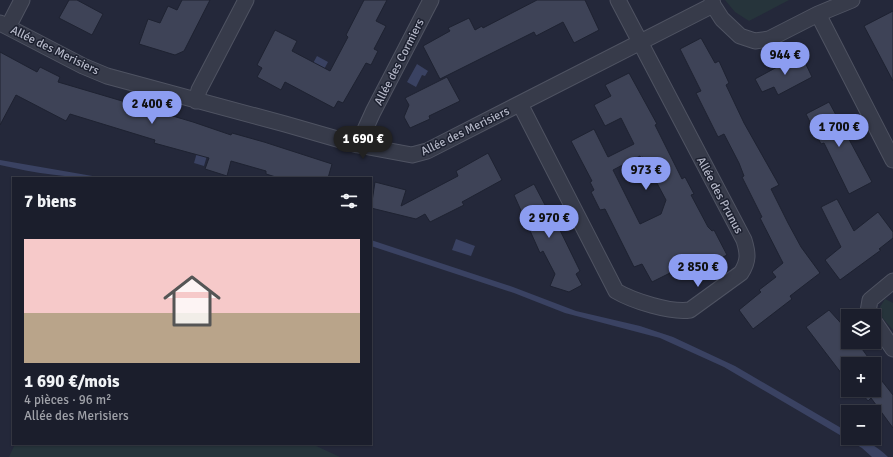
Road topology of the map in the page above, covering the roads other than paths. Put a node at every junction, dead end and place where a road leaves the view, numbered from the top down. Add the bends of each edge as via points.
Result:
1 (22, 0) edge
2 (246, 0) edge
3 (431, 0) edge
4 (618, 0) edge
5 (852, 0) edge
6 (712, 3) edge
7 (818, 14) junction
8 (4, 25) edge
9 (639, 42) junction
10 (196, 101) junction
11 (520, 104) junction
12 (358, 145) junction
13 (893, 160) edge
14 (893, 281) edge
15 (868, 309) edge
16 (881, 331) edge
17 (893, 349) edge

1 - 8 street
2 - 10 street via 199,90
3 - 12 street, Allée des Cormiers
4 - 9 street, Allée des Prunus
5 - 7 street
6 - 7 street via 722,19 740,36 755,41 769,39
6 - 9 street, Allée des Merisiers
7 - 13 street
8 - 10 street, Allée des Merisiers via 107,76
9 - 11 street, Allée des Merisiers
9 - 11 street, Allée des Prunus via 744,240 748,254 747,264 741,273 690,310 670,310 616,291
10 - 12 street, Allée des Merisiers
11 - 12 street, Allée des Merisiers via 427,151 412,155
14 - 15 street via 870,300
16 - 17 street

